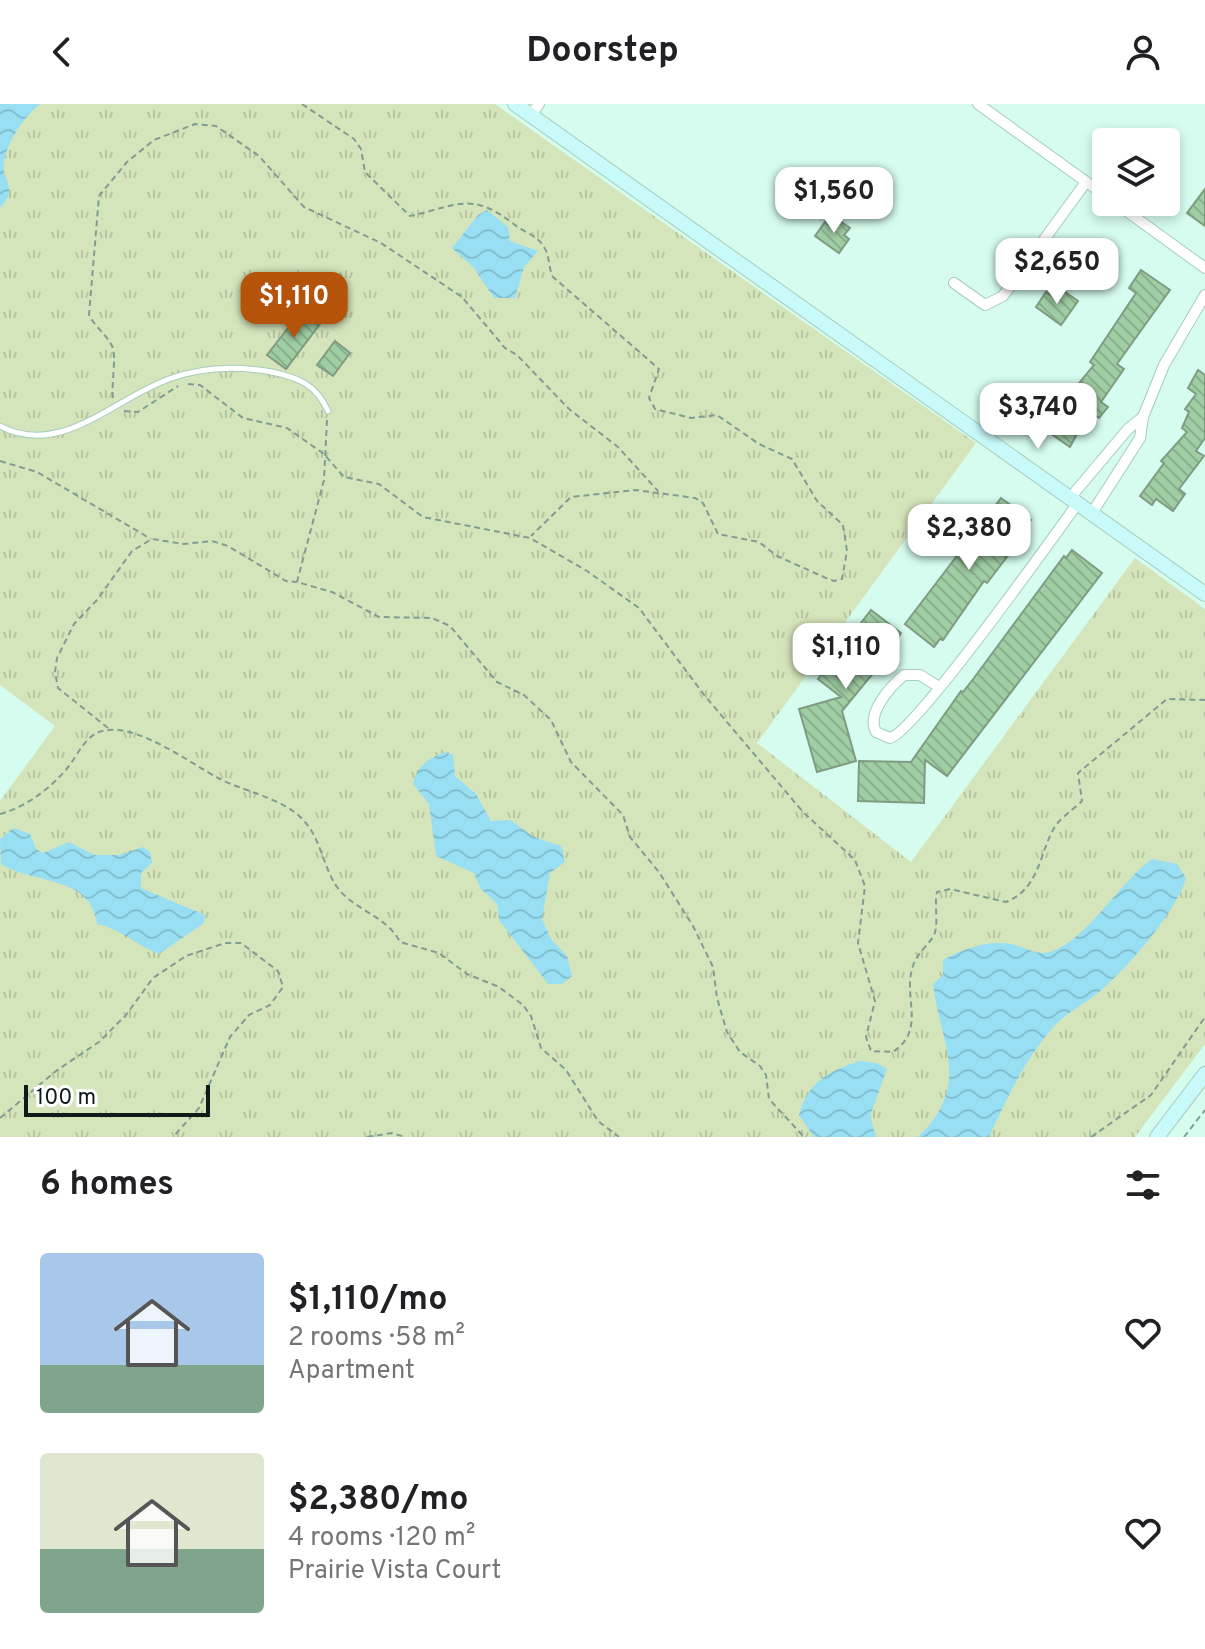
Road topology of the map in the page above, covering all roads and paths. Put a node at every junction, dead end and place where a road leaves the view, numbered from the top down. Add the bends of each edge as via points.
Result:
1 (302, 104) edge
2 (515, 104) edge
3 (978, 104) edge
4 (535, 109) edge
5 (1086, 182) junction
6 (1092, 186) edge
7 (1133, 216) edge
8 (1205, 268) edge
9 (954, 283) dead end
10 (1205, 295) edge
11 (116, 405) junction
12 (328, 411) joint
13 (1143, 417) junction
14 (0, 426) edge
15 (324, 454) junction
16 (0, 461) edge
17 (658, 491) junction
18 (1074, 501) junction
19 (1092, 513) junction
20 (530, 538) junction
21 (152, 539) junction
22 (297, 582) junction
23 (1205, 594) edge
24 (939, 687) junction
25 (1205, 700) edge
26 (109, 729) junction
27 (0, 814) edge
28 (1205, 1017) edge
29 (1205, 1074) edge
30 (1205, 1110) edge
31 (0, 1118) edge
32 (173, 1137) edge
33 (367, 1137) edge
34 (405, 1137) edge
35 (619, 1137) edge
36 (804, 1137) edge
37 (1091, 1137) edge
38 (1157, 1137) edge
39 (1184, 1137) edge

1 - 17 path via 354,139 365,172 410,216 474,202 492,207 538,238 553,277 659,369 649,398 655,409 691,418 717,415 792,459 817,501 843,525 842,579 834,581 777,556 759,542 718,534 703,503
2 - 4 street
3 - 5 street
4 - 18 street
5 - 6 street
5 - 9 street via 1003,296 985,305
7 - 8 street
10 - 13 street via 1177,340
11 - 12 lane via 167,379 222,368 296,377 319,391
11 - 14 lane via 44,437 20,436
11 - 15 path via 138,412 172,389 200,385 234,412 287,428
11 - 17 path via 112,344 89,315 99,196 154,140 195,124 216,126 270,166 304,207 381,243 462,297 505,348 618,447
12 - 15 path
13 - 18 street
13 - 19 street via 1128,461
15 - 20 path via 344,477 379,484 423,517
15 - 22 path via 320,495
16 - 21 path via 37,472
17 - 20 path via 571,497
18 - 19 street
18 - 24 street
19 - 23 street
20 - 25 path via 639,608 803,812 855,860 865,886 858,943 875,1001 866,1037 871,1051 883,1054 902,1046 911,1033 910,979 918,956 935,934 937,892 950,889 1006,902 1024,892 1055,825 1082,801 1078,773 1167,699
21 - 22 path via 212,541
21 - 26 path via 132,551 74,624 57,658 58,688
22 - 36 path via 332,592 379,617 432,618 450,626 497,682 524,695 551,720 571,762 623,815 630,837 693,926 713,967 727,1032 740,1052 760,1066 773,1105
24 - 24 street via 897,737 876,732 875,712 904,675 920,675
26 - 27 path via 96,733 51,785
26 - 35 path via 187,757 302,818 338,889 364,913 391,926 400,942 439,953 523,1005 541,1048 566,1070 598,1121
28 - 37 path via 1151,1095
29 - 38 street
30 - 39 path
31 - 32 path via 99,1042 153,978 186,956 241,943 278,971 283,987 270,1005 249,1015 230,1037 199,1108
33 - 34 path

